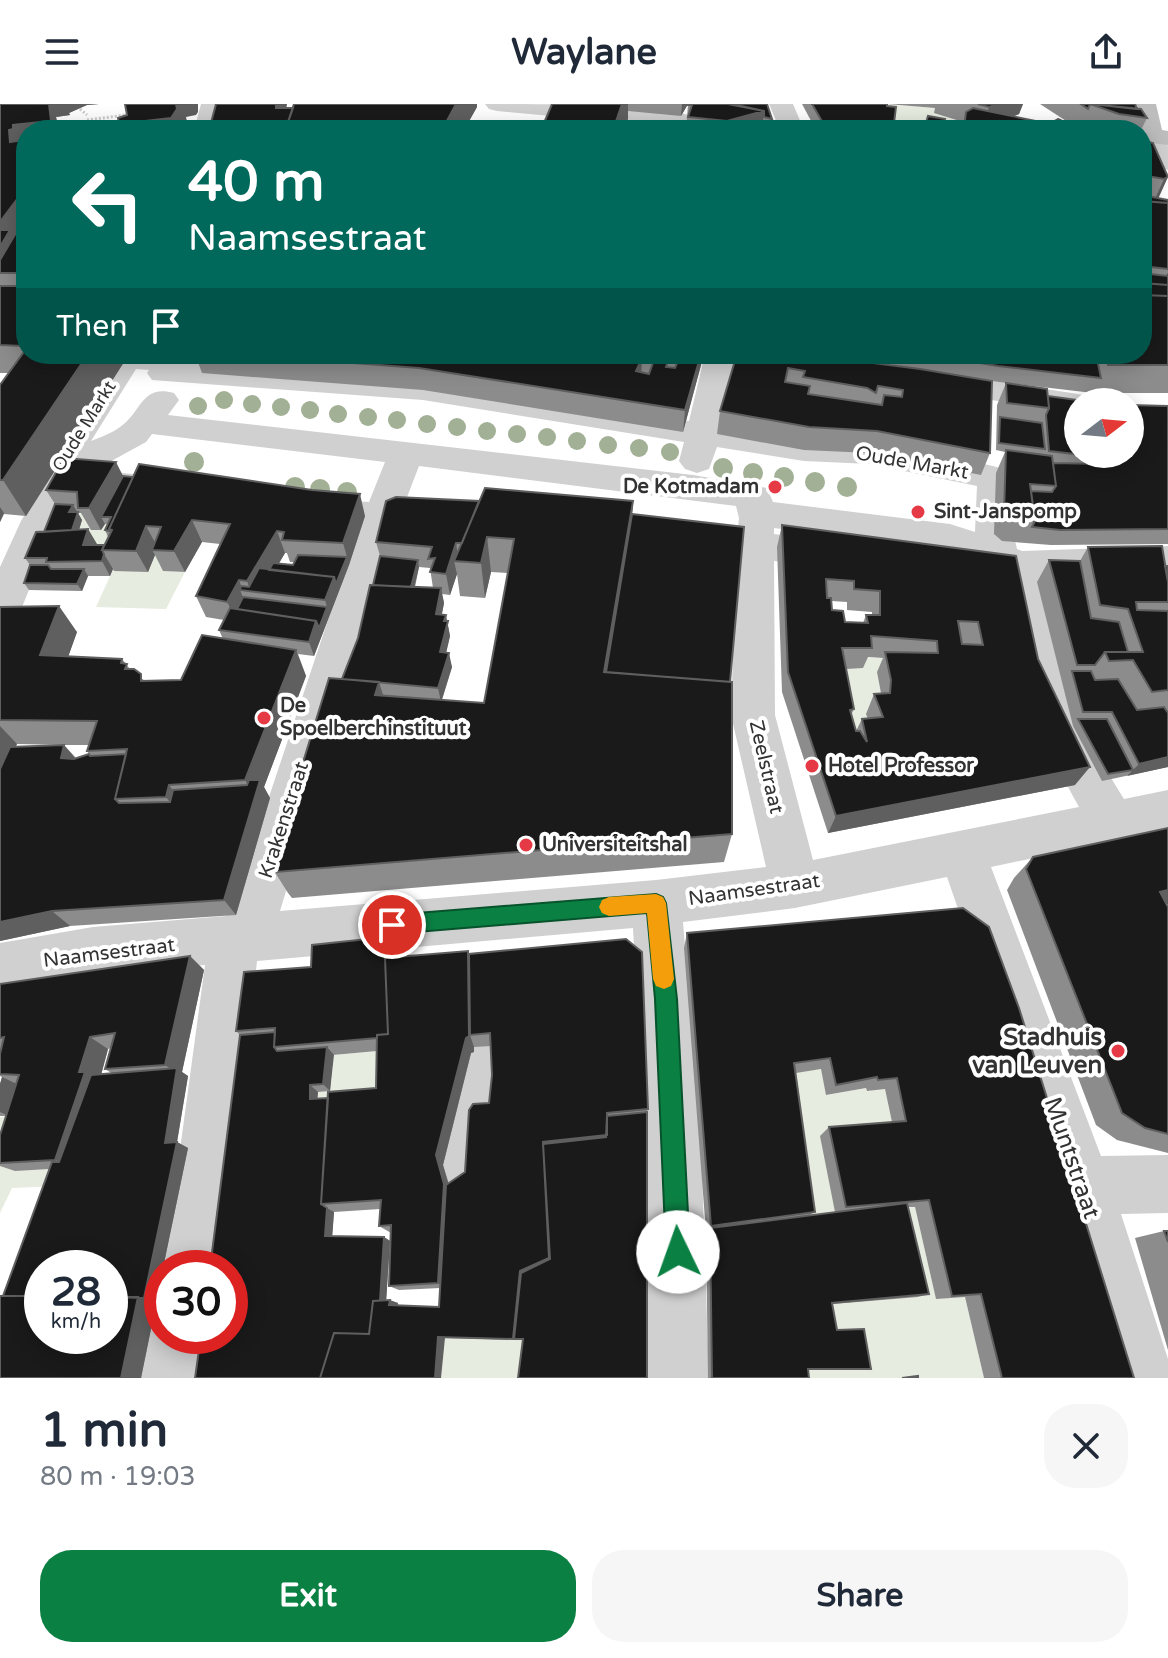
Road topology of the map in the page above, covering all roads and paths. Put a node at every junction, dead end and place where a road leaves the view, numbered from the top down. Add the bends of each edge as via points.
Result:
1 (497, 104) edge
2 (80, 109) dead end
3 (134, 113) edge
4 (674, 120) edge
5 (1152, 125) edge
6 (1160, 146) edge
7 (123, 364) edge
8 (168, 364) edge
9 (185, 364) edge
10 (719, 364) edge
11 (901, 376) edge
12 (1064, 402) edge
13 (146, 423) junction
14 (702, 433) junction
15 (407, 452) junction
16 (64, 479) junction
17 (693, 487) junction
18 (381, 517) junction
19 (756, 532) junction
20 (1168, 560) edge
21 (1010, 561) junction
22 (0, 612) edge
23 (1168, 810) edge
24 (1113, 822) junction
25 (959, 851) junction
26 (795, 886) junction
27 (665, 902) junction
28 (481, 916) junction
29 (242, 939) junction
30 (0, 968) edge
31 (482, 968) edge
32 (484, 1046) edge
33 (457, 1164) dead end
34 (1168, 1184) edge
35 (1083, 1185) junction
36 (191, 1250) edge
37 (173, 1354) edge
38 (168, 1378) edge
39 (677, 1378) edge
40 (1142, 1378) edge

1 - 4 street
2 - 3 path via 87,117
5 - 6 street
7 - 16 street, Oude Markt via 52,477
8 - 9 street, Oude Markt via 163,373
9 - 13 street
9 - 14 street, Oude Markt via 423,390
10 - 14 street
11 - 12 street
13 - 15 street
13 - 16 street via 122,442 85,459
14 - 17 street
14 - 21 street, Oude Markt via 804,450 870,453 995,478 994,534
15 - 17 street
15 - 18 street
16 - 18 street, Oude Markt
16 - 22 street via 39,521
17 - 19 street via 754,497
18 - 19 street, Oude Markt
18 - 29 street, Krakenstraat
19 - 21 street, Oude Markt via 950,537
19 - 26 street, Zeelstraat via 753,715
20 - 21 street
21 - 24 street via 1059,722
23 - 24 street, Naamsestraat
24 - 25 street, Naamsestraat
25 - 26 street, Naamsestraat
25 - 35 street, Muntstraat via 980,896
26 - 27 street, Naamsestraat
27 - 28 street, Naamsestraat
27 - 39 street via 678,1252
28 - 29 street, Naamsestraat
28 - 31 street
29 - 30 street, Naamsestraat via 93,951
29 - 36 street, Krakenstraat via 232,956 226,988 208,1157
32 - 33 street via 481,1081 467,1101
34 - 35 street
35 - 40 street, Muntstraat
37 - 38 street

